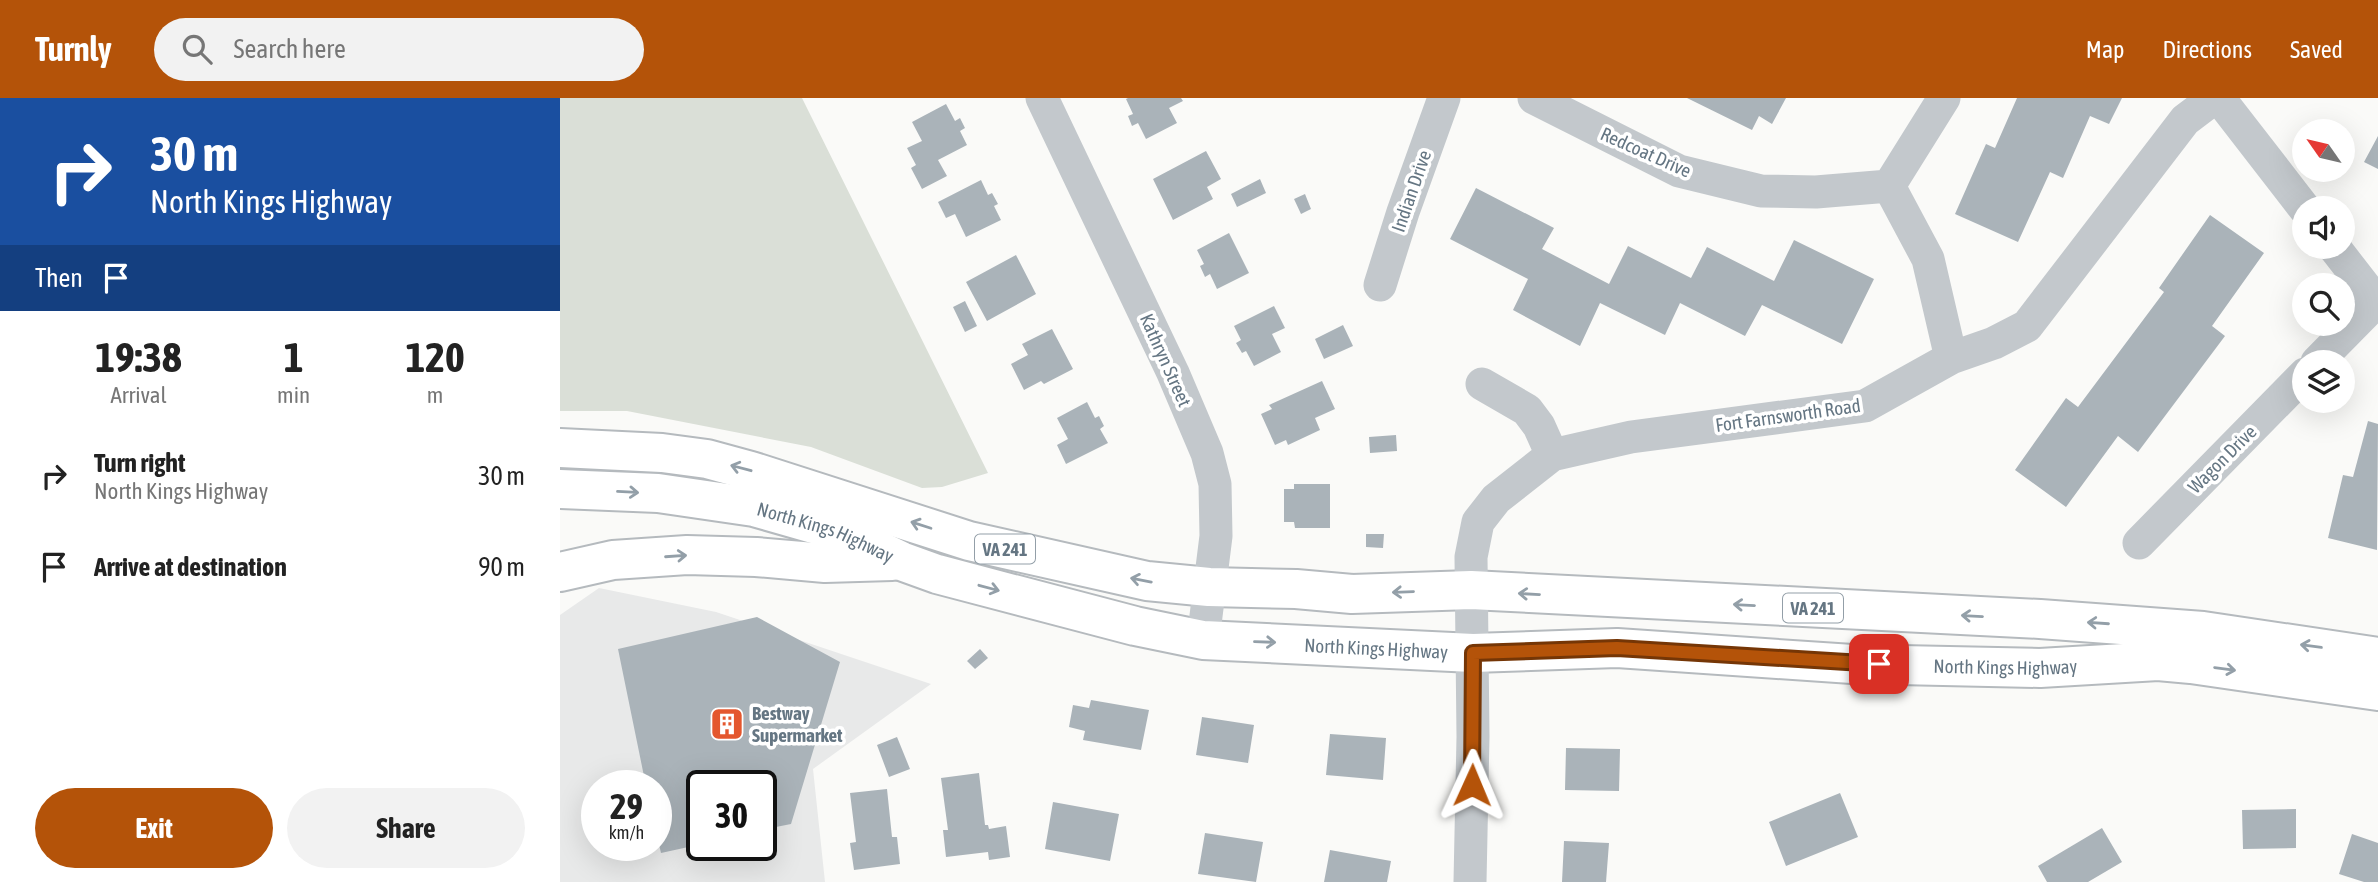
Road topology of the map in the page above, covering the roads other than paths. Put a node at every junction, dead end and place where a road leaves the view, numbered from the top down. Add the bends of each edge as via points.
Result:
1 (1042, 98) edge
2 (1444, 98) edge
3 (1534, 98) edge
4 (1944, 98) edge
5 (2217, 98) edge
6 (1889, 186) junction
7 (2295, 196) edge
8 (2344, 259) edge
9 (1380, 285) dead end
10 (2377, 301) edge
11 (2328, 350) edge
12 (1951, 358) junction
13 (1482, 384) dead end
14 (2292, 387) edge
15 (560, 448) edge
16 (1552, 455) junction
17 (560, 489) edge
18 (2139, 543) dead end
19 (901, 561) junction
20 (560, 572) edge
21 (1209, 587) junction
22 (1471, 590) junction
23 (1203, 640) junction
24 (1473, 653) junction
25 (2378, 657) edge
26 (2378, 691) edge
27 (1470, 882) edge

1 - 21 street, Kathryn Street via 1207,453 1215,484 1216,536
2 - 9 street, Indian Drive
3 - 6 street, Redcoat Drive via 1679,170 1761,191
4 - 6 street
5 - 7 street
5 - 12 street, Fort Farnsworth Road via 2185,120 2027,326
6 - 12 street via 1928,259
8 - 10 street
10 - 11 street
12 - 16 street, Fort Farnsworth Road via 1865,405 1631,437
13 - 16 street via 1527,410
14 - 18 street, Wagon Drive
21 -> 15 main road, North Kings Highway / VA 241 via 1147,581 969,541 707,459
16 - 22 street, Fort Farnsworth Road via 1496,499 1478,522
17 -> 19 main road, North Kings Highway / VA 241 via 658,493 754,507 838,531
20 -> 19 main road, VA 241 via 613,560 687,555 825,563
19 -> 23 main road, North Kings Highway / VA 241 via 1135,626
22 -> 21 main road, North Kings Highway / VA 241 via 1352,594
21 - 23 street, Kathryn Street
22 - 24 street, Fort Farnsworth Road
25 -> 22 main road, North Kings Highway / VA 241 via 2157,627
23 -> 24 main road, North Kings Highway / VA 241
24 -> 26 main road, North Kings Highway / VA 241 via 1617,648 1852,664 2040,668 2158,661
24 - 27 street, Fort Farnsworth Road

